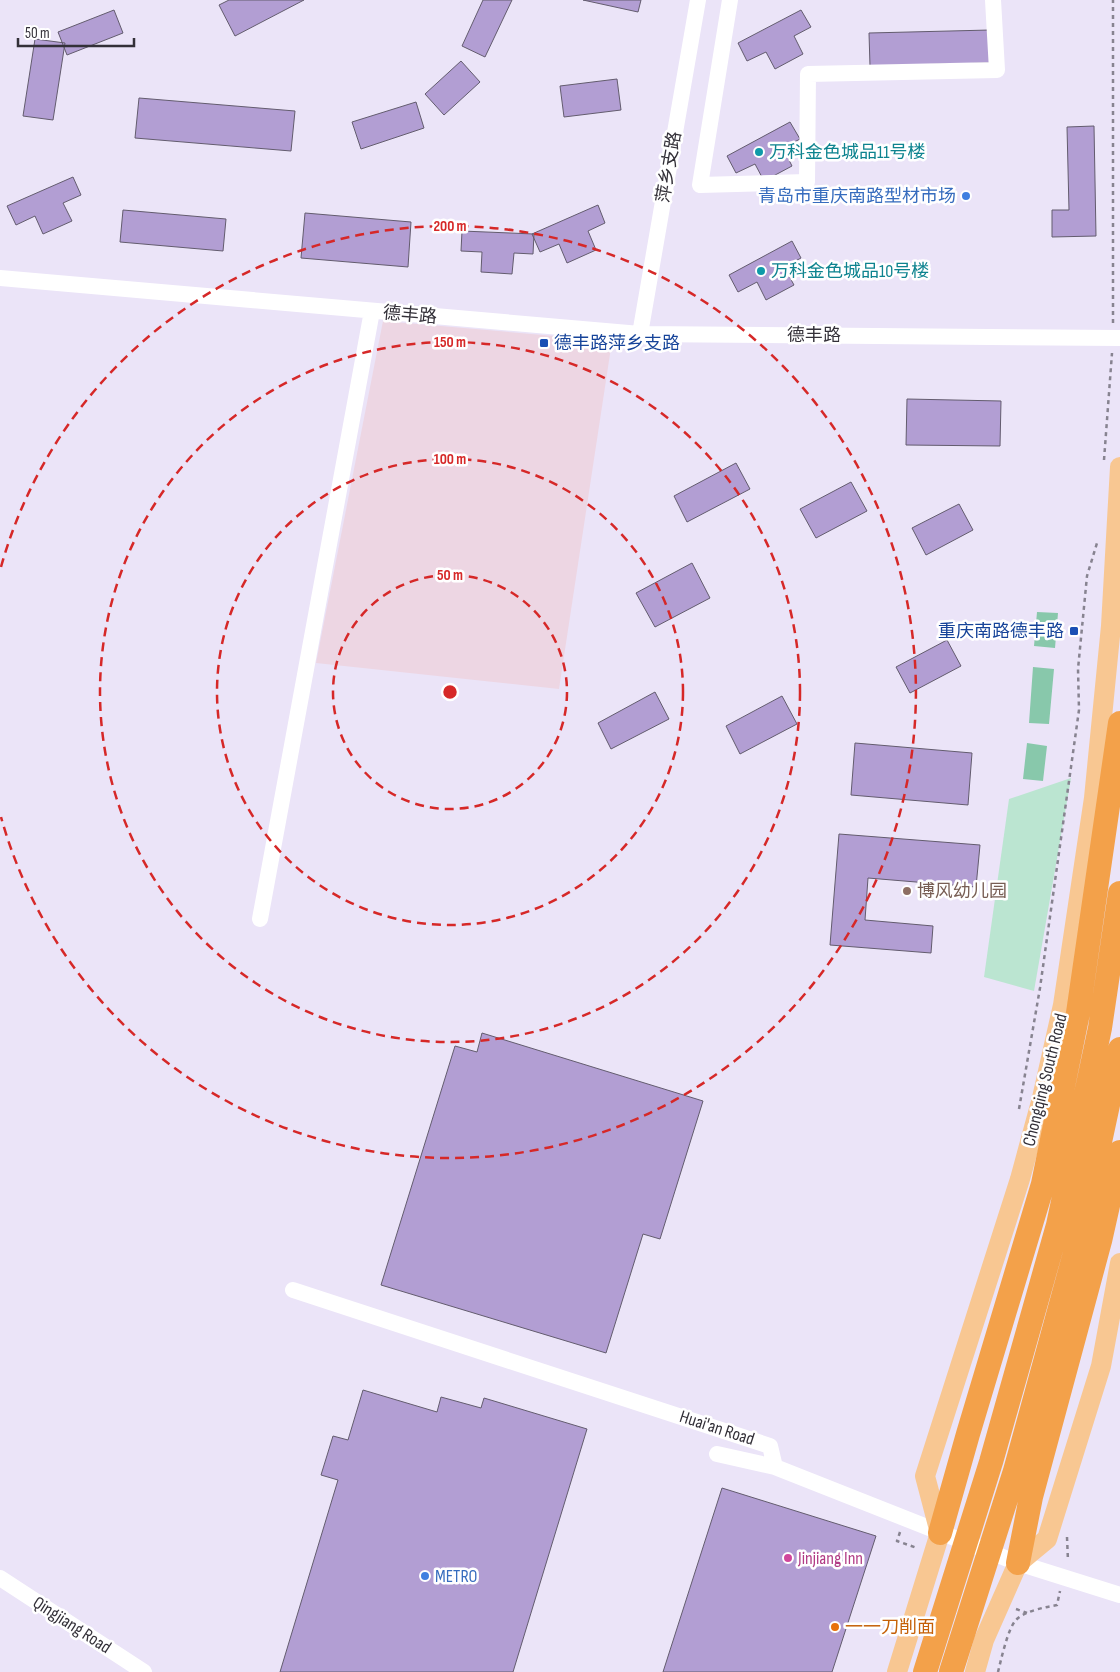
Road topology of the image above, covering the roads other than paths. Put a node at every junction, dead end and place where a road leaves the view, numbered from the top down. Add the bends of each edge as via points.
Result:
1 (698, 0) edge
2 (730, 0) edge
3 (993, 0) edge
4 (0, 278) edge
5 (372, 311) junction
6 (640, 334) junction
7 (1116, 338) edge
8 (1112, 464) edge
9 (1120, 723) edge
10 (1120, 893) edge
11 (260, 919) dead end
12 (1120, 1049) edge
13 (1120, 1152) edge
14 (1120, 1263) edge
15 (293, 1290) dead end
16 (717, 1454) dead end
17 (775, 1467) junction
18 (940, 1533) junction
19 (1018, 1563) junction
20 (0, 1578) edge
21 (1120, 1595) edge
22 (144, 1672) edge
23 (898, 1672) edge
24 (925, 1672) edge
25 (951, 1672) edge
26 (975, 1672) edge

1 - 6 street, 萍乡支路
2 - 3 street via 700,185 807,182 808,74 997,70
4 - 5 street, 德丰路
5 - 6 street, 德丰路
5 - 11 street
6 - 7 street, 德丰路
8 - 18 main road, Chongqing South Road via 1111,626 1094,798 1063,1005 1020,1179 925,1476
9 - 18 highway via 1078,1012 1043,1184
10 - 24 highway via 1100,1028 1058,1226 991,1462
12 - 25 highway via 1080,1235 1015,1470
13 - 19 highway via 1100,1241 1031,1497
14 - 19 main road via 1101,1366 1047,1539
15 - 17 street, Huai'an Road via 770,1446
16 - 17 street
17 - 18 street
18 - 19 street
18 - 23 main road
19 - 21 street
19 - 26 main road via 984,1640
20 - 22 street, Qingjiang Road

